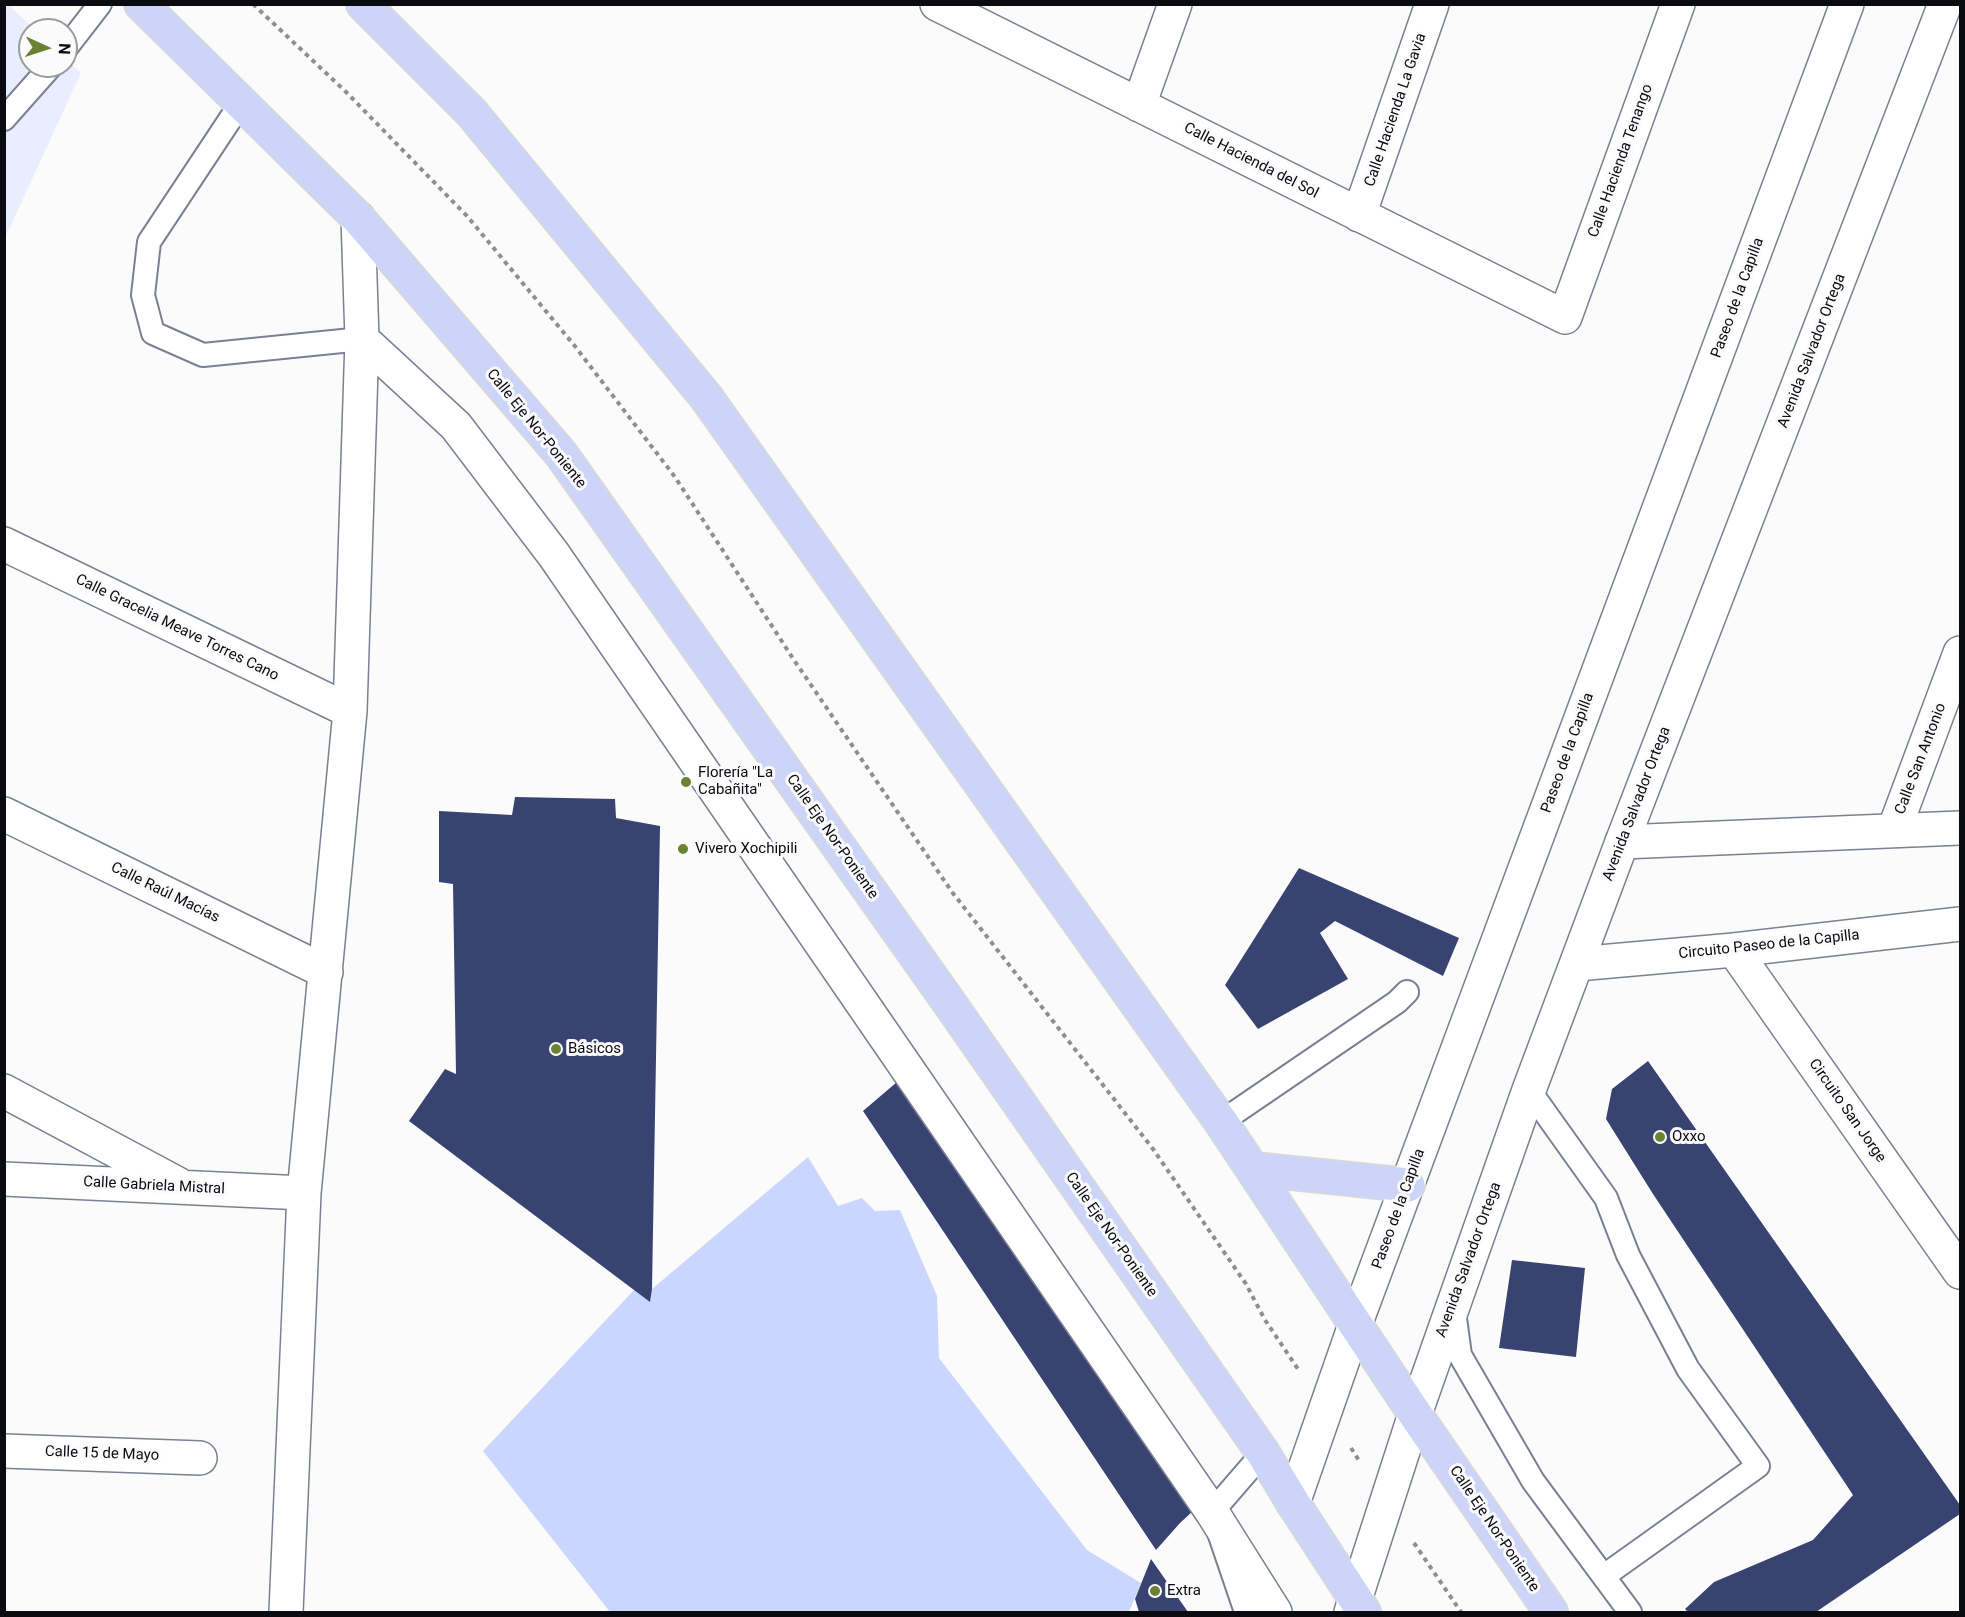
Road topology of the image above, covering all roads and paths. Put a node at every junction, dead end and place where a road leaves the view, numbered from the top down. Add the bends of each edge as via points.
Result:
1 (100, 4) edge
2 (141, 4) edge
3 (253, 4) edge
4 (937, 4) edge
5 (1175, 4) edge
6 (1432, 4) edge
7 (1678, 4) edge
8 (1847, 4) edge
9 (1945, 4) edge
10 (369, 7) edge
11 (78, 32) edge
12 (40, 78) edge
13 (241, 103) junction
14 (1139, 105) junction
15 (4, 119) edge
16 (1359, 215) junction
17 (358, 218) junction
18 (1565, 318) joint
19 (362, 339) junction
20 (4, 544) edge
21 (1960, 653) edge
22 (351, 711) junction
23 (4, 814) edge
24 (1960, 828) edge
25 (1894, 830) junction
26 (1622, 842) junction
27 (1960, 924) edge
28 (1734, 950) junction
29 (1577, 964) junction
30 (326, 972) junction
31 (1407, 992) dead end
32 (1529, 1090) junction
33 (4, 1091) edge
34 (1221, 1122) junction
35 (1253, 1169) junction
36 (4, 1179) edge
37 (1408, 1185) junction
38 (185, 1188) junction
39 (304, 1193) junction
40 (1960, 1272) edge
41 (1453, 1304) junction
42 (1265, 1320) dead end
43 (1355, 1325) junction
44 (1415, 1414) junction
45 (4, 1450) edge
46 (1263, 1453) junction
47 (200, 1458) dead end
48 (1293, 1503) junction
49 (1212, 1512) junction
50 (1604, 1576) junction
51 (1356, 1608) edge
52 (286, 1612) edge
53 (1246, 1612) edge
54 (1275, 1612) edge
55 (1551, 1612) edge
56 (1630, 1612) edge

1 - 11 lane
2 - 13 main road, Calle Eje Nor-Poniente
3 - 42 path via 467,216 632,420 675,477 952,892 1153,1149 1246,1284
4 - 14 street, Calle Hacienda del Sol
5 - 14 street
6 - 16 street, Calle Hacienda La Gavia
7 - 18 street, Calle Hacienda Tenango
8 - 37 street, Paseo de la Capilla
9 - 26 street, Avenida Salvador Ortega
10 - 34 main road, Calle Eje Nor-Poniente via 471,112 706,397
12 - 15 lane
13 - 17 main road, Calle Eje Nor-Poniente
13 - 19 lane via 149,242 143,295 153,333 203,355
14 - 16 street, Calle Hacienda del Sol
16 - 18 street, Calle Hacienda del Sol
17 - 19 street
17 - 46 main road, Calle Eje Nor-Poniente via 561,454
19 - 22 street
19 - 49 street via 456,426 554,555
20 - 22 street, Calle Gracelia Meave Torres Cano
21 - 25 street, Calle San Antonio
22 - 30 street
23 - 30 street, Calle Raúl Macías
24 - 25 street
25 - 26 street
26 - 29 street, Avenida Salvador Ortega
27 - 28 street, Circuito Paseo de la Capilla
28 - 29 street, Circuito Paseo de la Capilla
28 - 40 street, Circuito San Jorge
29 - 32 street, Avenida Salvador Ortega
30 - 39 street
31 - 34 lane
32 - 41 street, Avenida Salvador Ortega
32 - 50 lane via 1606,1198 1628,1255 1688,1369 1758,1466
33 - 38 street
34 - 35 main road, Calle Eje Nor-Poniente
35 - 37 main road
35 - 43 main road, Calle Eje Nor-Poniente
36 - 38 street, Calle Gabriela Mistral
37 - 43 street, Paseo de la Capilla
38 - 39 street, Calle Gabriela Mistral
39 - 52 street
41 - 44 street, Avenida Salvador Ortega
41 - 50 lane via 1460,1355 1533,1481
43 - 44 main road, Calle Eje Nor-Poniente
43 - 48 street, Paseo de la Capilla
44 - 51 street, Avenida Salvador Ortega
44 - 55 main road, Calle Eje Nor-Poniente
45 - 47 street, Calle 15 de Mayo
46 - 48 main road, Calle Eje Nor-Poniente
46 - 49 lane
48 - 51 main road, Calle Eje Nor-Poniente
49 - 53 lane
49 - 54 street
50 - 56 lane

